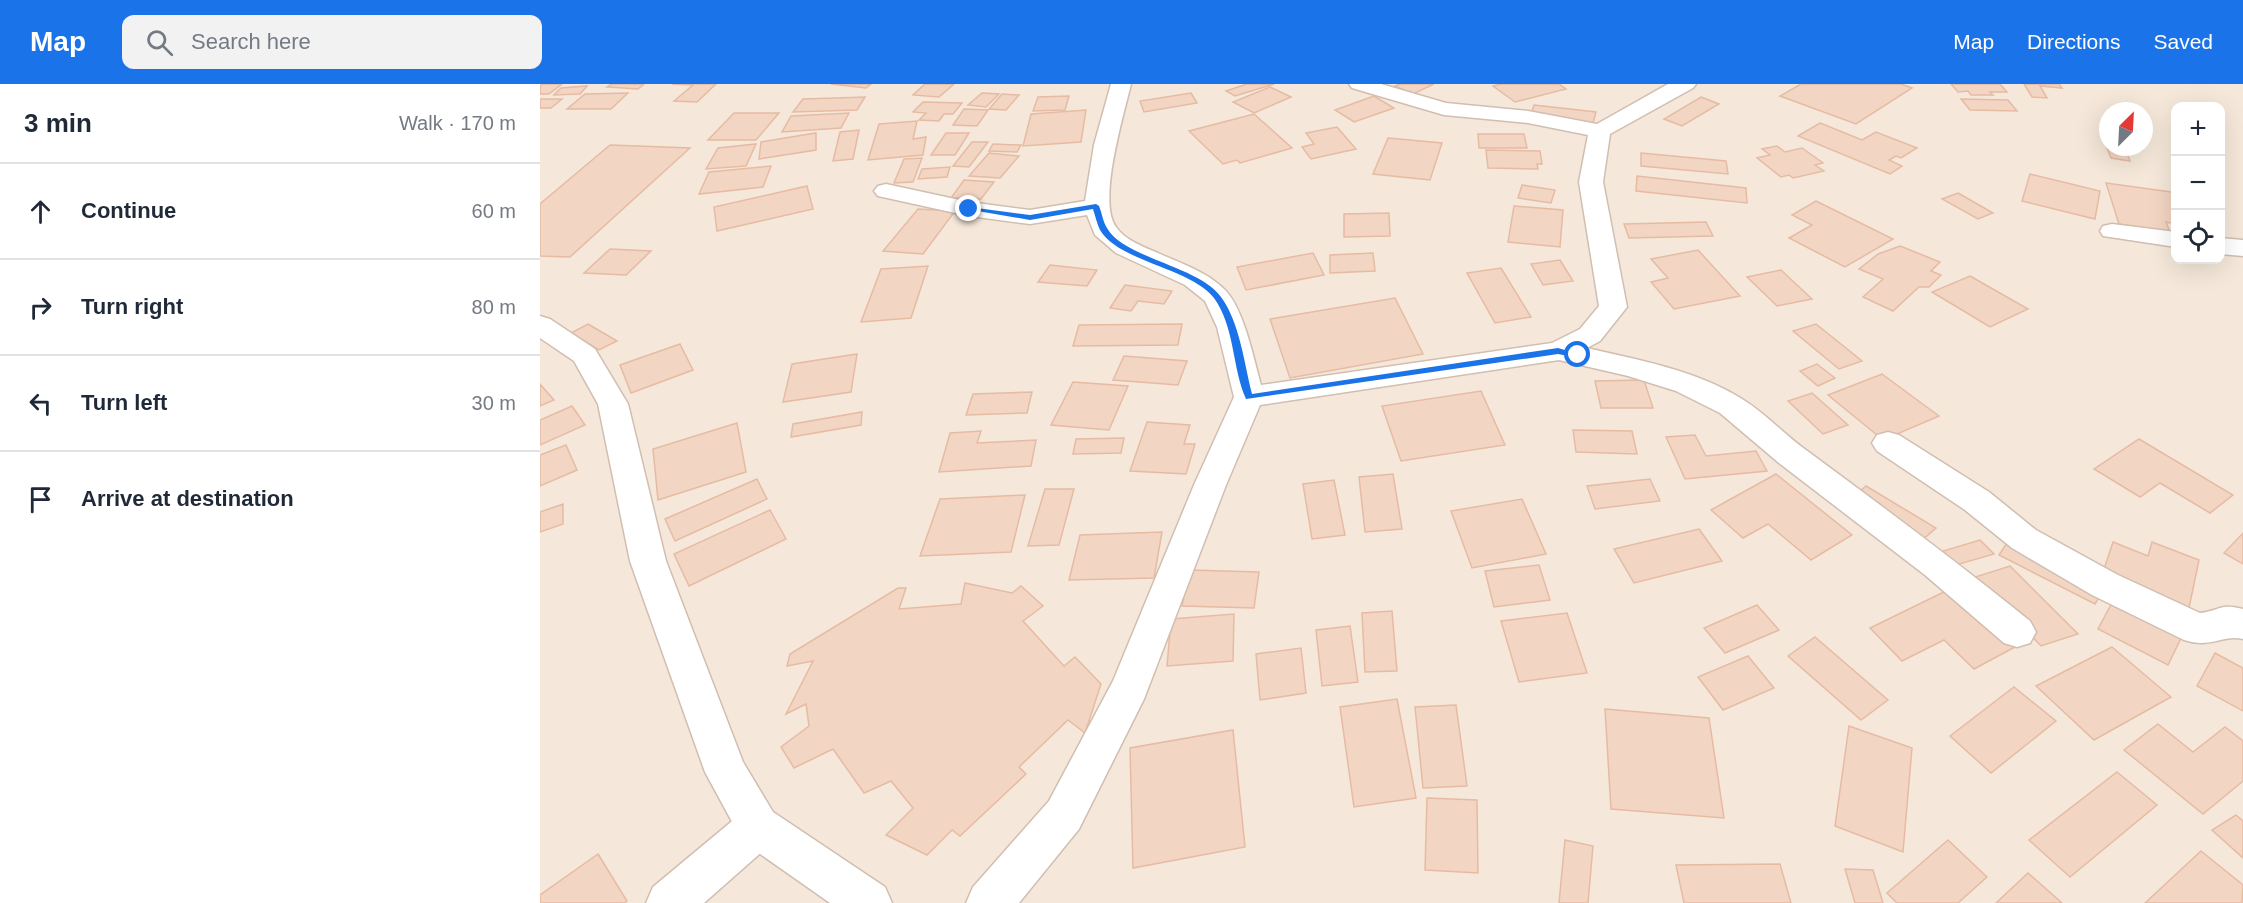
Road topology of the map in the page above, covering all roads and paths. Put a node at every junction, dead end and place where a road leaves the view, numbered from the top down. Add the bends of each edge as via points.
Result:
1 (1121, 84) edge
2 (1359, 84) edge
3 (1686, 84) edge
4 (1600, 131) junction
5 (886, 191) dead end
6 (1096, 206) junction
7 (2112, 231) dead end
8 (2171, 239) edge
9 (2225, 246) edge
10 (2243, 248) edge
11 (540, 325) edge
12 (1558, 351) junction
13 (1249, 397) junction
14 (1887, 443) dead end
15 (2243, 624) edge
16 (2017, 632) dead end
17 (758, 827) junction
18 (669, 903) edge
19 (869, 903) edge
20 (989, 903) edge

1 - 6 street via 1105,145
2 - 4 street via 1444,109 1528,117
3 - 4 street
4 - 12 street via 1592,182 1613,307 1590,335
5 - 6 street via 1030,217
6 - 13 street via 1104,231 1125,248 1194,279 1217,297 1231,327
7 - 8 street
9 - 10 street
11 - 17 street via 585,355 613,404 648,561 726,772
12 - 13 street
12 - 16 street via 1686,384 1731,406
13 - 20 street via 1130,687 1064,815
14 - 15 street via 2024,538 2142,603 2197,629 2218,627 2228,620
17 - 18 street
17 - 19 street

